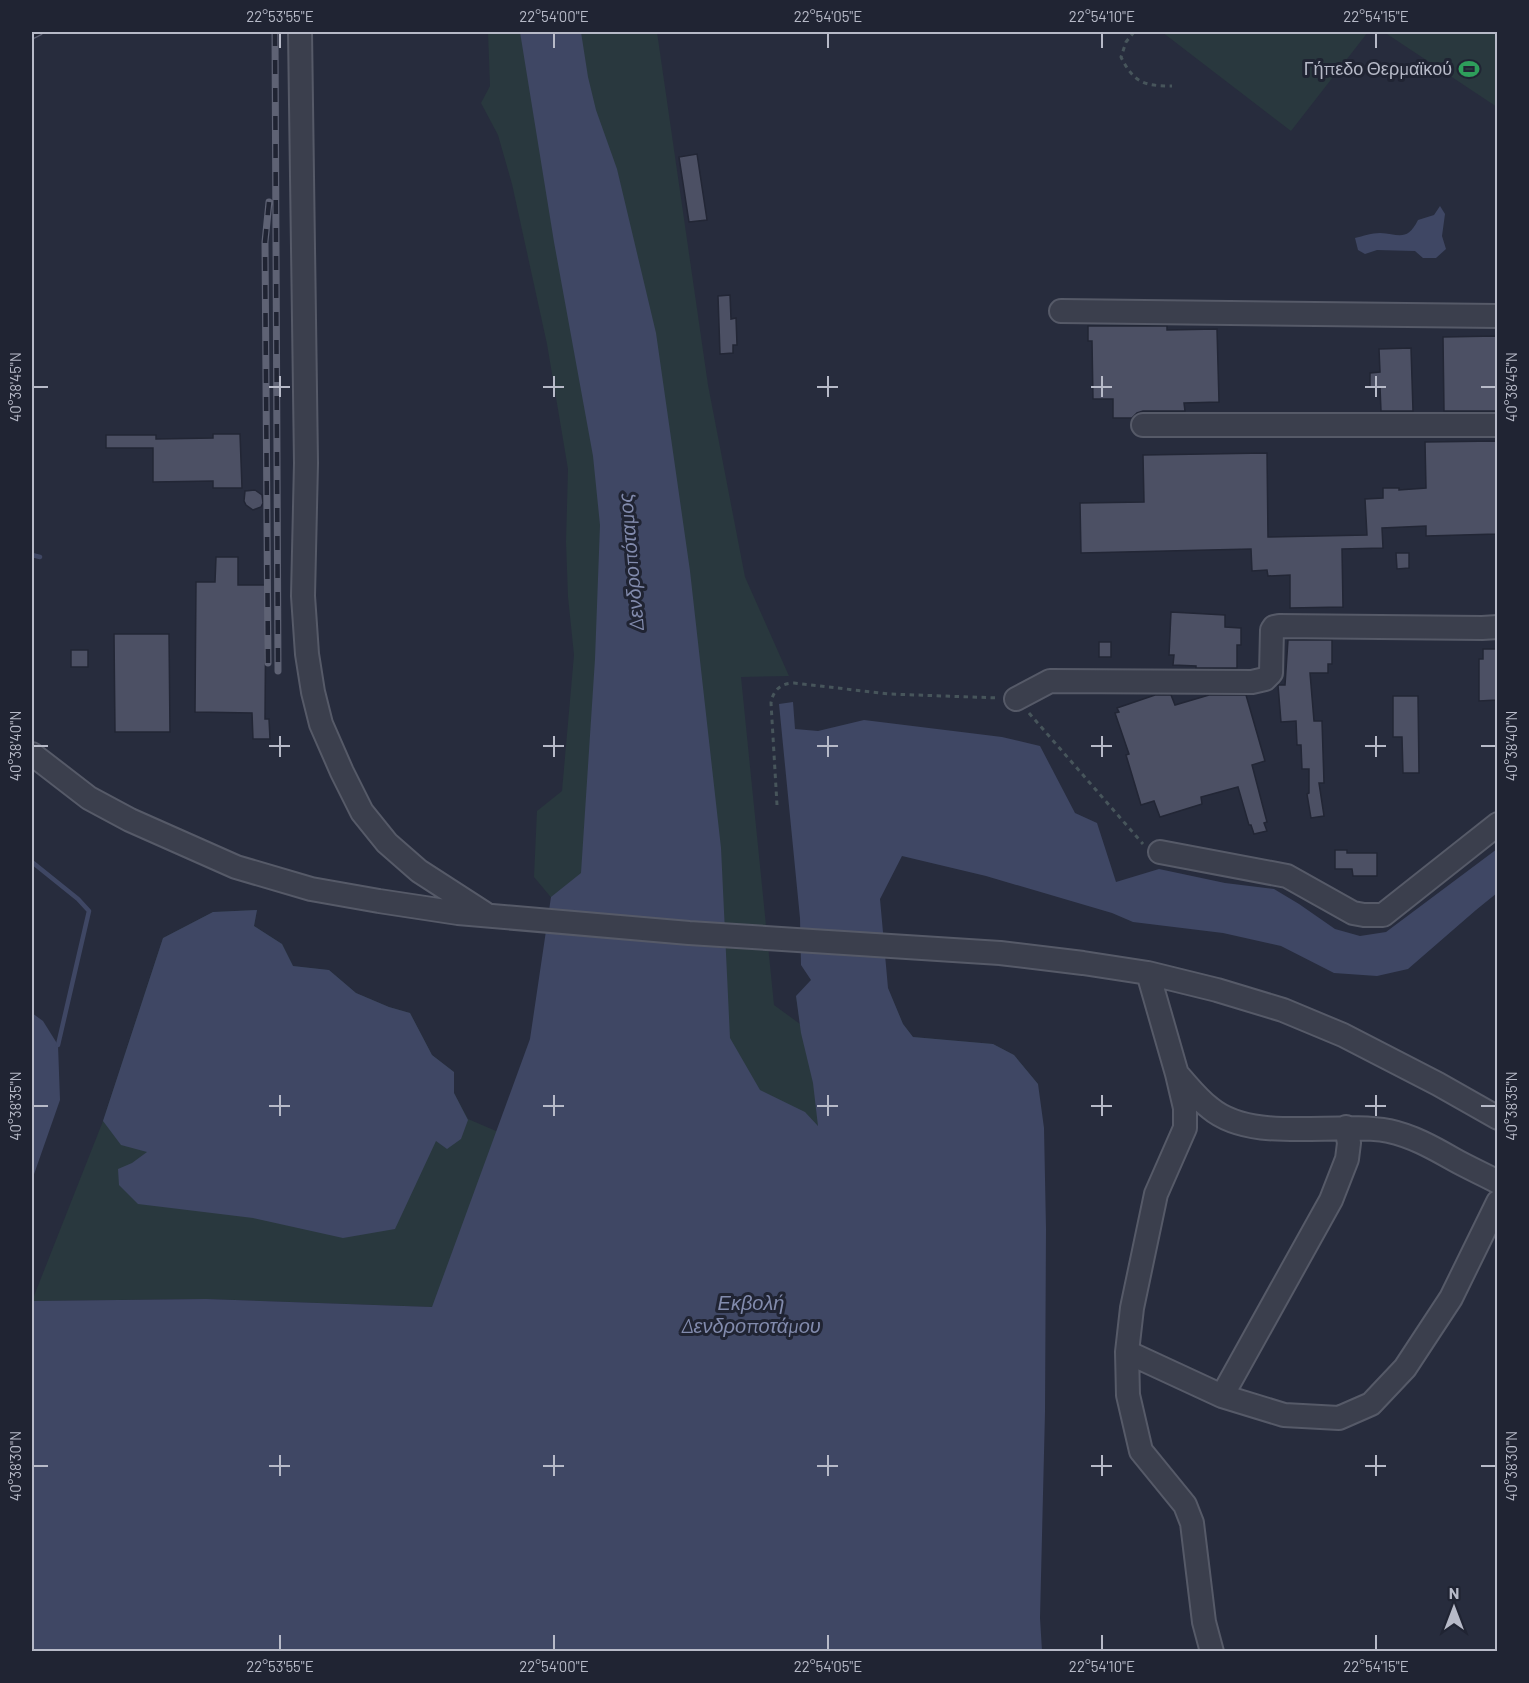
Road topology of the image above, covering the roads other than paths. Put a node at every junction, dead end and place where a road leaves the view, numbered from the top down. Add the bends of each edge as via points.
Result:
1 (300, 32) edge
2 (1061, 311) dead end
3 (1497, 316) edge
4 (1143, 425) dead end
5 (1497, 425) edge
6 (1497, 627) edge
7 (1016, 699) road end
8 (32, 754) edge
9 (1497, 824) edge
10 (1160, 852) road end
11 (488, 915) junction
12 (1148, 974) junction
13 (1177, 1074) junction
14 (1497, 1118) edge
15 (1346, 1127) junction
16 (1497, 1182) edge
17 (1497, 1202) edge
18 (1127, 1352) junction
19 (1222, 1396) junction
20 (1212, 1652) edge

1 - 11 street via 306,463 303,596 313,692 321,724 362,812 387,843 419,872
2 - 3 street
4 - 5 street
6 - 7 street via 1279,626 1272,630 1271,673 1265,679 1050,681
8 - 11 street via 89,798 236,867 311,889 379,902
9 - 10 street via 1383,915 1353,913 1287,876
11 - 12 street via 689,933 1000,953
12 - 13 street
12 - 14 street via 1283,1010 1343,1035
13 - 15 street via 1210,1109 1230,1120 1284,1129
13 - 18 street via 1185,1128 1156,1194 1132,1308
15 - 16 street via 1392,1132 1423,1142
15 - 19 street via 1347,1160 1331,1200
17 - 19 street via 1451,1298 1405,1368 1371,1404 1339,1418 1284,1414
18 - 19 street
18 - 20 street via 1128,1395 1142,1451 1185,1505 1192,1523 1204,1622

